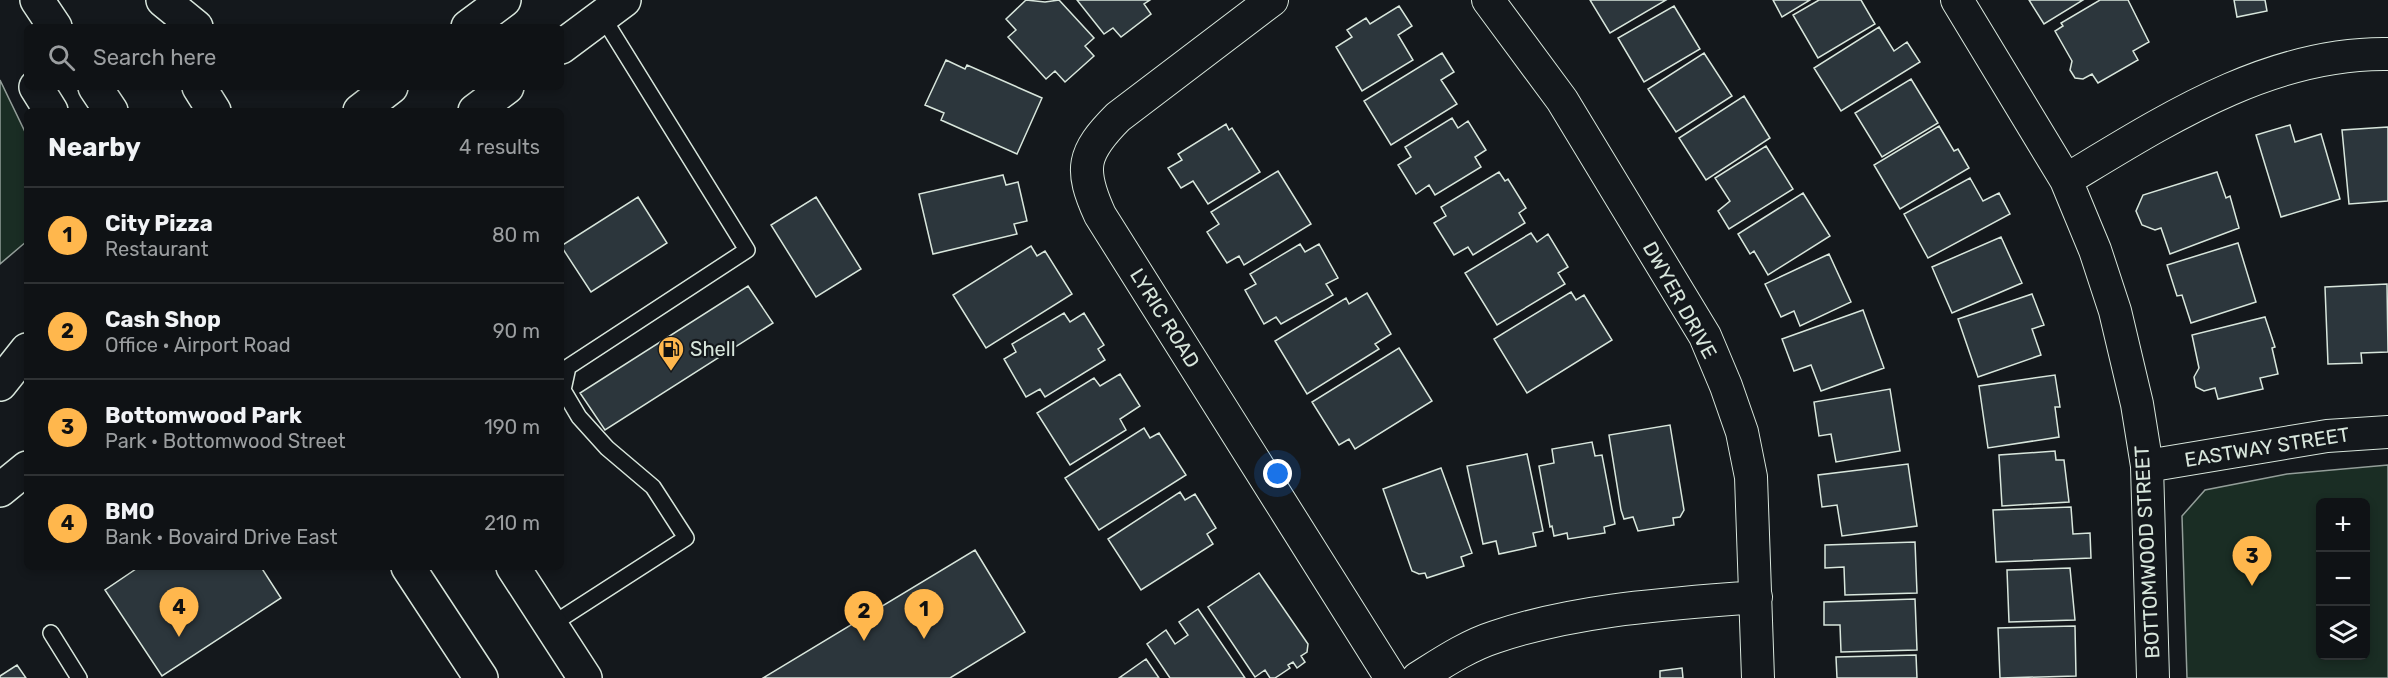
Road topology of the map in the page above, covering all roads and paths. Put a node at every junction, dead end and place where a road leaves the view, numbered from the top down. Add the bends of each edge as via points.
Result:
1 (30, 0) edge
2 (37, 0) edge
3 (142, 0) edge
4 (163, 0) edge
5 (504, 0) edge
6 (1272, 0) edge
7 (1488, 0) edge
8 (1957, 0) edge
9 (613, 8) edge
10 (29, 24) edge
11 (53, 24) edge
12 (157, 24) edge
13 (192, 24) edge
14 (472, 24) edge
15 (564, 45) edge
16 (2388, 54) edge
17 (38, 90) edge
18 (97, 90) edge
19 (201, 90) edge
20 (387, 90) edge
21 (503, 90) edge
22 (49, 108) edge
23 (109, 108) edge
24 (212, 108) edge
25 (364, 108) edge
26 (479, 108) edge
27 (2066, 180) junction
28 (24, 354) edge
29 (24, 381) edge
30 (564, 382) edge
31 (0, 384) edge
32 (564, 393) edge
33 (0, 400) edge
34 (2388, 432) edge
35 (2147, 466) junction
36 (410, 570) edge
37 (515, 570) edge
38 (1756, 597) junction
39 (551, 626) junction
40 (51, 633) dead end
41 (78, 678) edge
42 (481, 678) edge
43 (585, 678) edge
44 (1391, 678) edge
45 (1418, 678) edge
46 (1758, 678) edge
47 (2153, 678) edge

1 - 10 main road
2 - 11 main road
3 - 12 main road
4 - 13 main road
5 - 14 main road
6 - 44 street, LYRIC ROAD via 1118,117 1096,139 1087,162 1088,187 1100,215
7 - 38 street, DWYER DRIVE via 1563,100 1705,336 1742,432 1751,477
8 - 27 street, BOTTOMWOOD STREET
9 - 15 main road
9 - 30 lane via 747,250 568,367
16 - 27 street via 2318,61 2223,91 2169,118
17 - 22 main road
18 - 23 main road
19 - 24 main road
20 - 25 main road
21 - 26 main road
27 - 35 street, BOTTOMWOOD STREET via 2115,310
28 - 31 main road
29 - 33 main road
32 - 39 lane via 579,417 608,448 653,487 686,538
34 - 35 street, EASTWAY STREET via 2327,436
35 - 47 street, BOTTOMWOOD STREET
36 - 42 main road
37 - 39 main road
38 - 45 street via 1620,609 1542,625 1493,638
38 - 46 street, DWYER DRIVE
39 - 43 main road
40 - 41 lane

